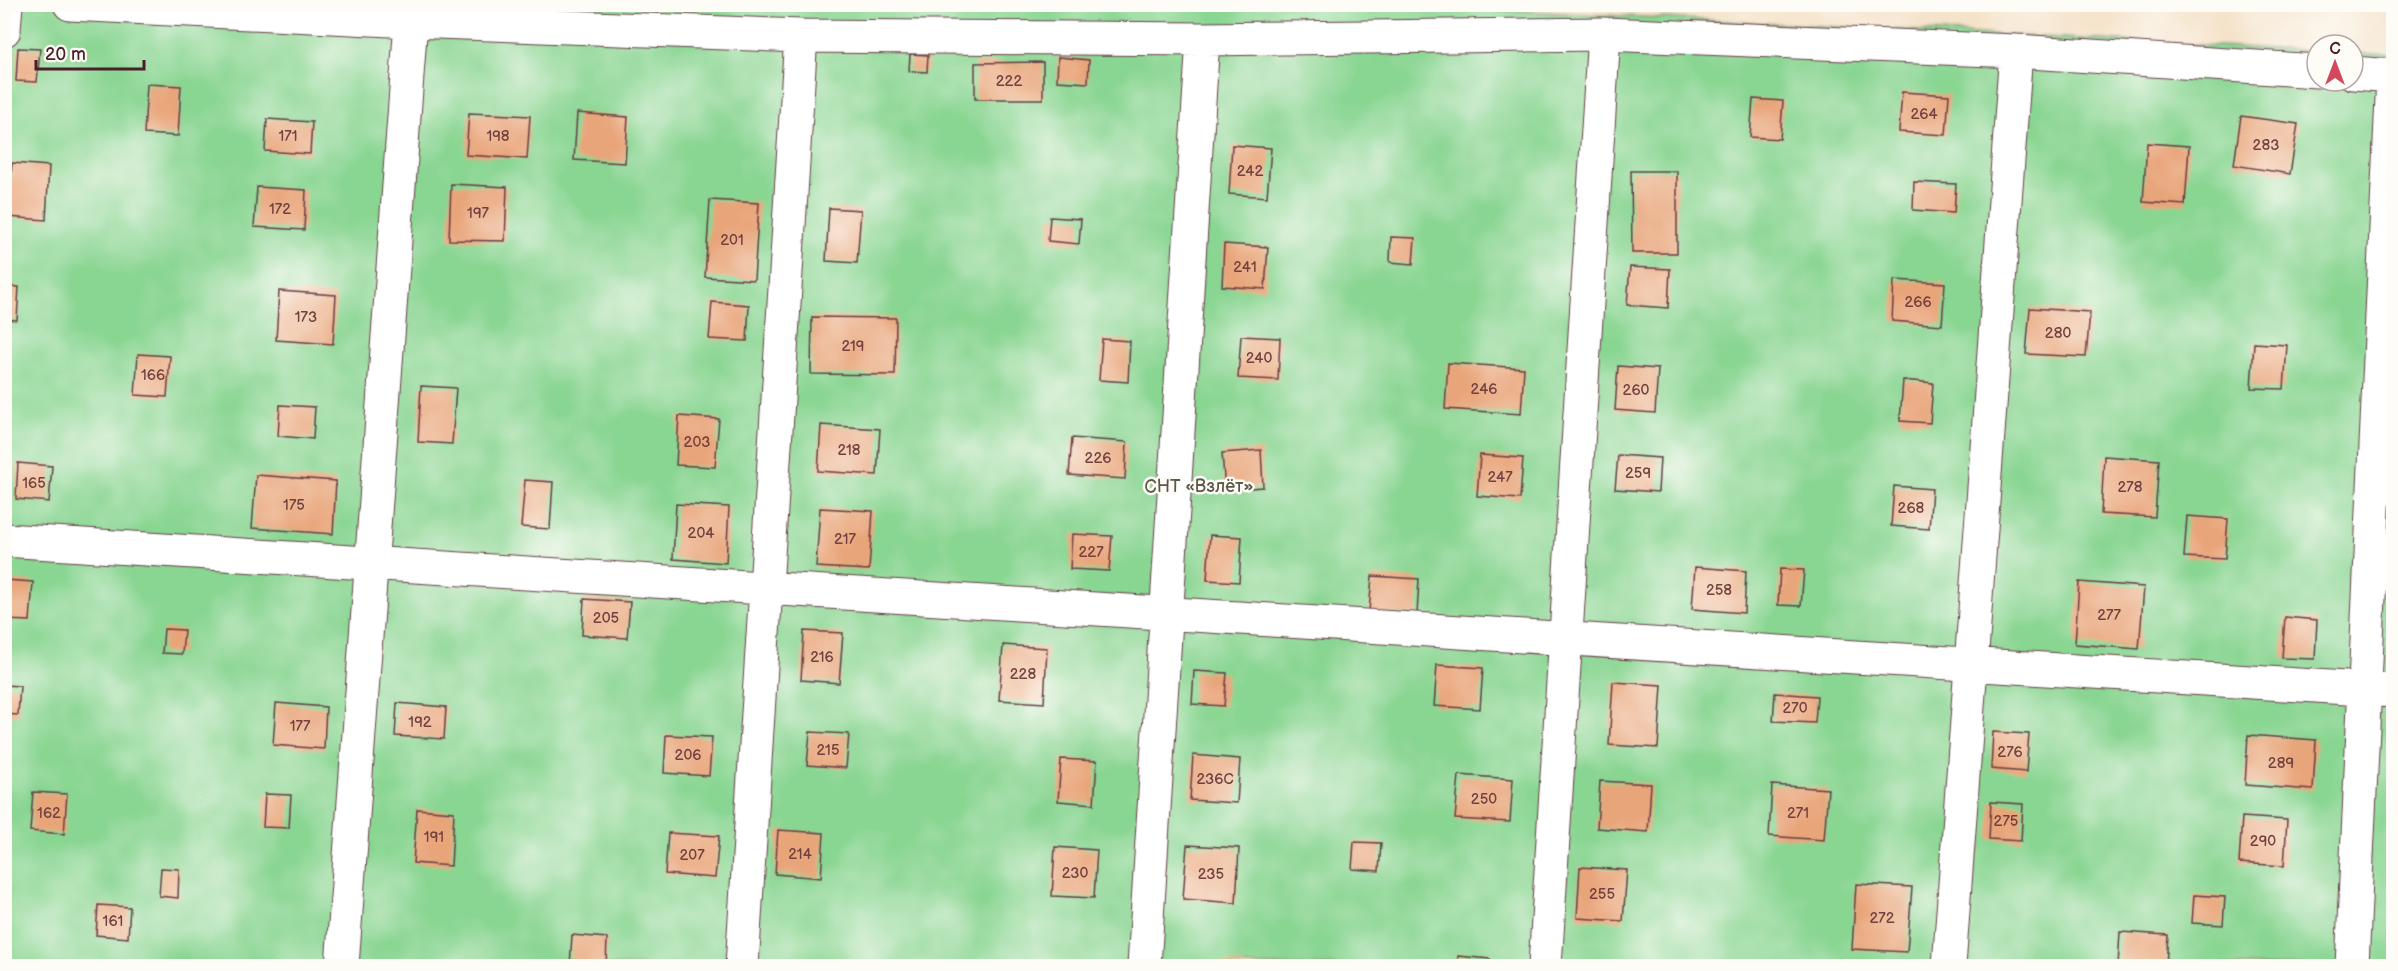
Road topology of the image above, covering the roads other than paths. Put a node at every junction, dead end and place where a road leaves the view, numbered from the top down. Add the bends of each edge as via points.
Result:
1 (6, 4) edge
2 (70, 4) edge
3 (411, 21) junction
4 (4, 30) edge
5 (1604, 34) junction
6 (801, 36) junction
7 (1203, 39) junction
8 (2016, 51) junction
9 (2305, 70) edge
10 (2365, 74) edge
11 (2393, 76) edge
12 (4, 540) edge
13 (371, 563) junction
14 (766, 588) junction
15 (1168, 614) junction
16 (1567, 639) junction
17 (1971, 664) junction
18 (2379, 690) edge
19 (342, 966) edge
20 (742, 966) edge
21 (1144, 966) edge
22 (1545, 966) edge
23 (1948, 966) edge
24 (2352, 966) edge

1 - 4 street
2 - 3 street
3 - 6 street
3 - 13 street
5 - 7 street
5 - 8 street
5 - 16 street
6 - 7 street
6 - 14 street
7 - 15 street
8 - 9 street
8 - 17 street
10 - 11 street
11 - 18 street
12 - 13 street
13 - 14 street
13 - 19 street
14 - 15 street
14 - 20 street
15 - 16 street
15 - 21 street
16 - 17 street
16 - 22 street
17 - 18 street
17 - 23 street
18 - 24 street

